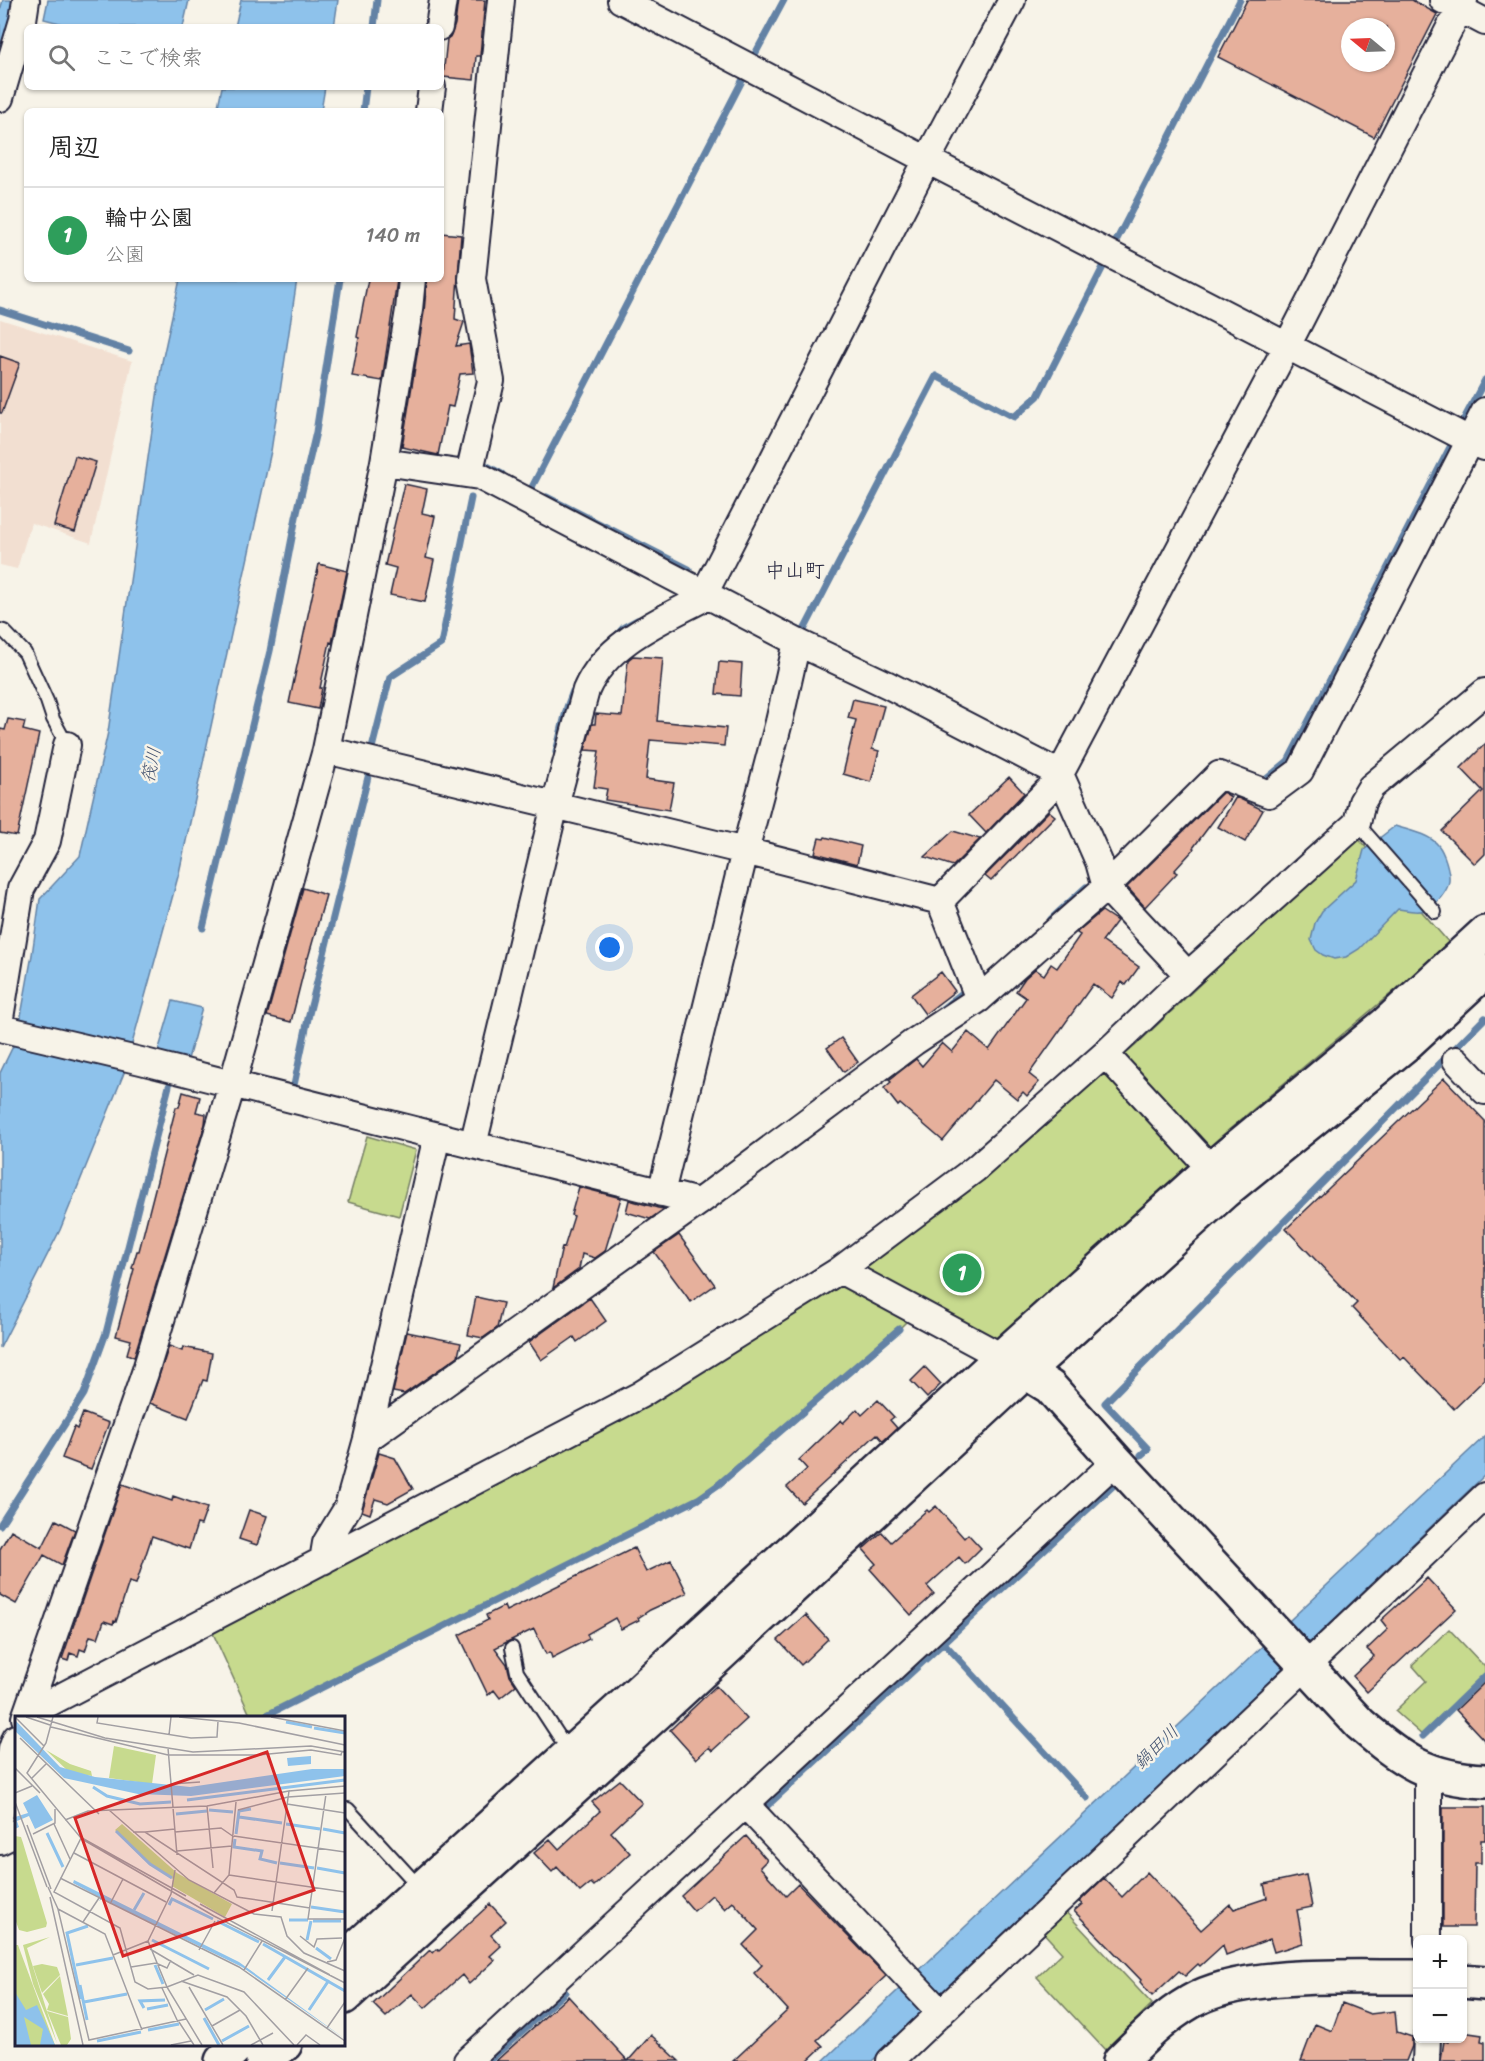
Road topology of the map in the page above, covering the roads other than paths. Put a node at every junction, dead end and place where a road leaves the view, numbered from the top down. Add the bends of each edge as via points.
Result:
1 (27, 0) edge
2 (443, 0) edge
3 (501, 0) edge
4 (621, 0) edge
5 (1011, 0) edge
6 (1455, 3) edge
7 (1485, 22) edge
8 (439, 24) edge
9 (432, 90) edge
10 (1, 94) edge
11 (429, 108) edge
12 (927, 160) junction
13 (412, 282) edge
14 (1287, 346) junction
15 (1485, 411) edge
16 (1478, 444) edge
17 (384, 462) junction
18 (469, 474) junction
19 (707, 593) junction
20 (0, 630) edge
21 (797, 642) junction
22 (1485, 692) edge
23 (68, 745) joint
24 (326, 750) junction
25 (1060, 775) junction
26 (555, 806) junction
27 (1363, 829) junction
28 (745, 851) junction
29 (1106, 887) junction
30 (940, 901) junction
31 (1435, 912) dead end
32 (1485, 933) edge
33 (1485, 971) edge
34 (1188, 975) junction
35 (979, 999) junction
36 (4, 1025) edge
37 (1105, 1054) junction
38 (1456, 1060) dead end
39 (232, 1085) junction
40 (1485, 1091) edge
41 (437, 1136) junction
42 (473, 1145) junction
43 (1211, 1169) junction
44 (661, 1193) junction
45 (699, 1202) junction
46 (840, 1270) junction
47 (1014, 1364) junction
48 (367, 1439) junction
49 (1116, 1461) junction
50 (1485, 1496) edge
51 (323, 1562) junction
52 (512, 1648) dead end
53 (1306, 1666) junction
54 (25, 1716) edge
55 (36, 1716) edge
56 (15, 1742) edge
57 (571, 1754) junction
58 (1428, 1772) junction
59 (1485, 1781) edge
60 (745, 1804) junction
61 (348, 1809) dead end
62 (0, 1814) edge
63 (15, 1834) edge
64 (0, 1841) edge
65 (421, 1890) junction
66 (1428, 1935) edge
67 (345, 1958) edge
68 (1413, 1977) edge
69 (1467, 1981) edge
70 (1485, 1983) edge
71 (345, 1996) edge
72 (938, 2010) junction
73 (1427, 2043) edge
74 (238, 2046) edge
75 (282, 2046) edge
76 (222, 2061) edge
77 (263, 2061) edge
78 (467, 2061) edge
79 (890, 2061) edge
80 (1120, 2061) edge
81 (1426, 2061) edge

1 - 10 street
2 - 8 street
3 - 18 street via 472,279 491,381
4 - 12 street
5 - 12 street
6 - 7 street
6 - 14 street
9 - 11 street
12 - 14 street
12 - 19 street
13 - 17 street
14 - 16 street
14 - 25 street
15 - 16 street
16 - 29 street via 1300,771 1269,794 1219,775
17 - 18 street
17 - 24 street
18 - 19 street
19 - 21 street
19 - 26 street via 621,645 592,676
20 - 23 lane via 25,653
21 - 25 street
21 - 28 street
22 - 27 street via 1371,787 1362,802
23 - 36 street via 47,841 21,889
24 - 26 street
24 - 39 street
25 - 29 street via 1099,862
25 - 30 street
26 - 28 street
26 - 42 street
27 - 31 lane
27 - 34 street
28 - 30 street
28 - 44 street
29 - 34 street
29 - 35 street
30 - 35 street
32 - 43 street via 1387,1023
33 - 47 street via 1405,1045
34 - 37 street
35 - 45 street via 914,1042
36 - 39 street
37 - 43 street
37 - 46 street via 975,1169
38 - 40 street
39 - 41 street
39 - 54 street via 145,1373
41 - 42 street
41 - 48 street
42 - 44 street
43 - 47 street
44 - 45 street
45 - 48 street
46 - 47 street
46 - 51 street via 640,1395
47 - 49 street via 1050,1387
47 - 57 street
47 - 71 street via 665,1706
48 - 51 street via 348,1506 326,1543
49 - 53 street
49 - 60 street
50 - 53 street
51 - 55 street
52 - 57 lane via 517,1672
53 - 58 street via 1383,1744
53 - 72 street
56 - 62 street
57 - 65 street
58 - 59 street
58 - 66 street
60 - 72 street
60 - 78 street
61 - 65 lane
63 - 64 street
65 - 67 street
68 - 80 street via 1285,1980 1219,1990 1168,2017
69 - 70 street
72 - 79 street
73 - 81 street
74 - 76 street
75 - 77 street

